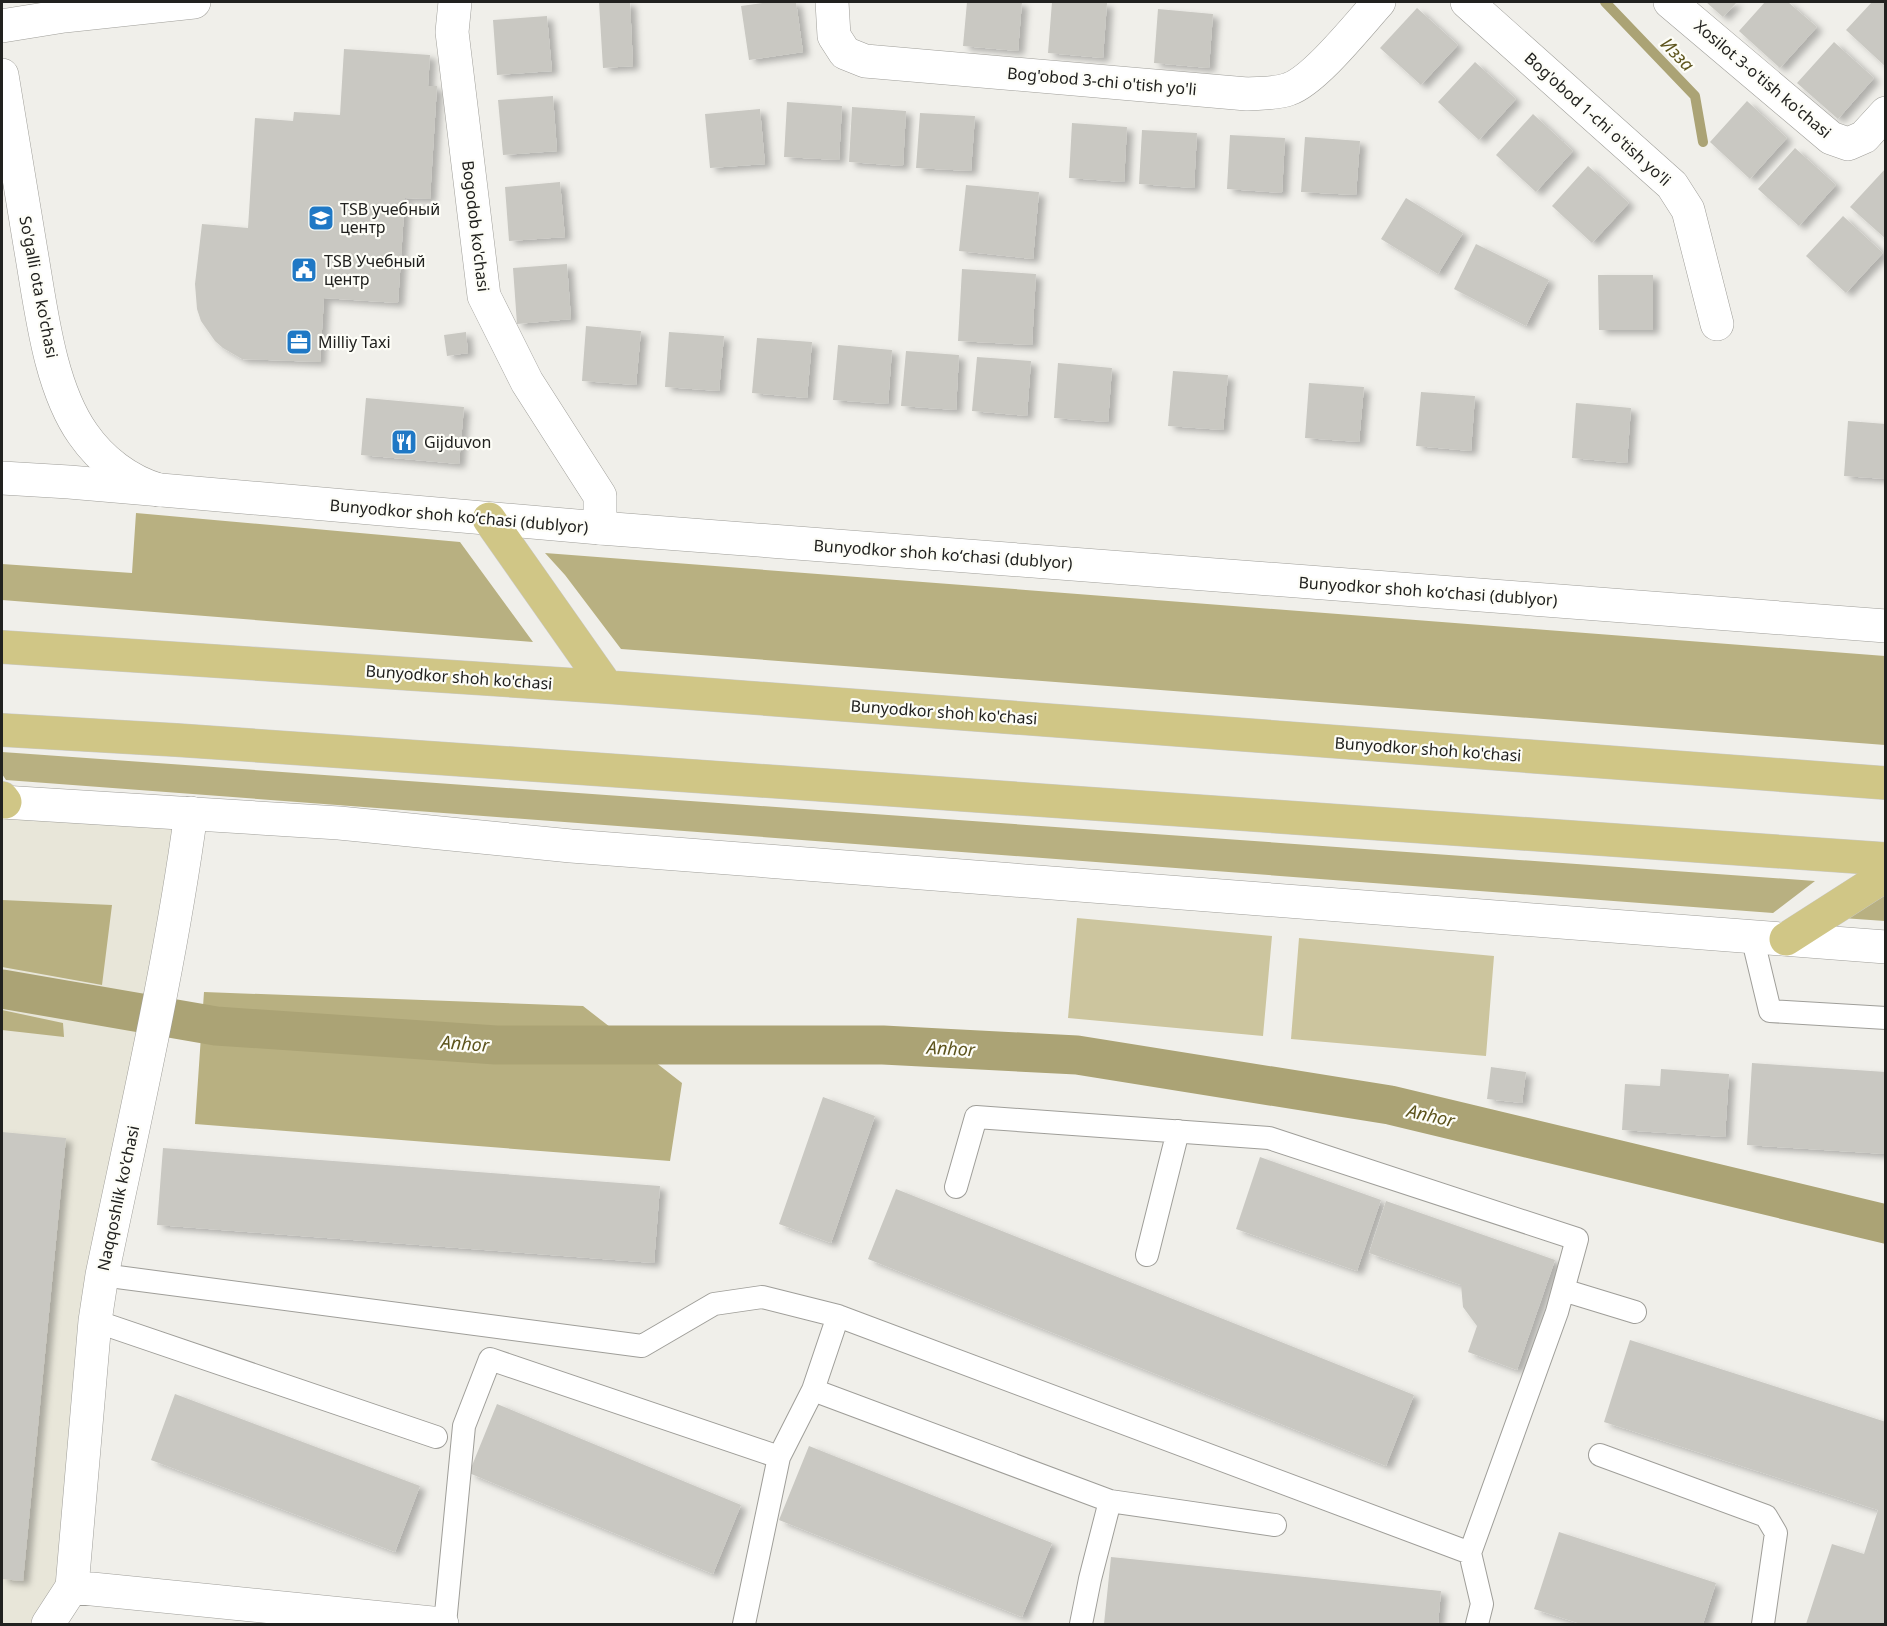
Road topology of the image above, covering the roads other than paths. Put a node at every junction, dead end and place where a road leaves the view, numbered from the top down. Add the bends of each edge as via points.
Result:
1 (194, 2) edge
2 (454, 2) edge
3 (832, 2) edge
4 (1379, 2) edge
5 (1467, 2) edge
6 (1670, 2) edge
7 (2, 26) edge
8 (2, 75) edge
9 (1886, 113) edge
10 (1717, 324) dead end
11 (2, 478) edge
12 (159, 490) junction
13 (489, 519) junction
14 (600, 528) junction
15 (1886, 626) edge
16 (2, 647) edge
17 (607, 687) junction
18 (2, 730) edge
19 (1886, 783) edge
20 (3, 801) edge
21 (191, 813) junction
22 (1886, 859) edge
23 (1886, 875) edge
24 (1752, 936) junction
25 (1786, 939) junction
26 (1886, 947) edge
27 (1886, 1018) edge
28 (1178, 1131) junction
29 (956, 1187) dead end
30 (1146, 1255) dead end
31 (102, 1275) junction
32 (1563, 1290) junction
33 (1635, 1312) dead end
34 (838, 1316) junction
35 (94, 1321) junction
36 (813, 1390) junction
37 (436, 1437) dead end
38 (1600, 1455) dead end
39 (779, 1457) junction
40 (1110, 1501) junction
41 (1275, 1525) dead end
42 (1470, 1552) junction
43 (72, 1587) junction
44 (48, 1624) edge
45 (443, 1624) edge
46 (744, 1624) edge
47 (1081, 1624) edge
48 (1477, 1624) edge
49 (1763, 1624) edge

1 - 7 street
2 - 14 street, Bogodob ko'chasi via 452,32 484,296 527,382 600,496
3 - 4 street, Bog'obod 3-chi o'tish yo'li via 834,36 845,53 865,61 1247,94 1287,90 1300,84
5 - 10 street, Bog'obod 1-chi o'tish yo'li via 1672,185 1688,210
6 - 9 street, Xosilot 3-o'tish ko'chasi via 1831,138 1848,144 1864,136
8 - 12 street, So'galli ota ko'chasi via 46,340 66,401 82,433 97,451 124,474
11 - 12 street, Bunyodkor shoh koʻchasi (dublyor)
12 - 13 street, Bunyodkor shoh koʻchasi (dublyor)
13 - 14 street, Bunyodkor shoh koʻchasi (dublyor)
13 - 17 main road
14 - 15 street, Bunyodkor shoh koʻchasi (dublyor)
16 - 17 main road, Bunyodkor shoh ko'chasi
17 - 19 main road, Bunyodkor shoh ko'chasi
18 - 22 main road
20 - 21 street
21 - 24 street via 571,846
21 - 31 street, Naqqoshlik ko'chasi via 166,975
23 - 25 main road
24 - 25 street
24 - 27 lane via 1770,1011
25 - 26 street
28 - 29 lane via 975,1117
28 - 30 lane
28 - 32 lane via 1269,1138 1577,1239
31 - 34 lane via 642,1347 714,1304 762,1297
31 - 35 street, Naqqoshlik ko'chasi
32 - 33 lane
32 - 42 lane
34 - 36 lane
34 - 42 lane
35 - 37 lane
35 - 43 street, Naqqoshlik ko'chasi
36 - 39 lane
36 - 40 lane
38 - 49 lane via 1766,1516 1776,1533
39 - 45 lane via 490,1359 464,1426
39 - 46 lane
40 - 41 lane
40 - 47 lane
42 - 48 lane via 1482,1604
43 - 44 street, Naqqoshlik ko'chasi
43 - 45 street

